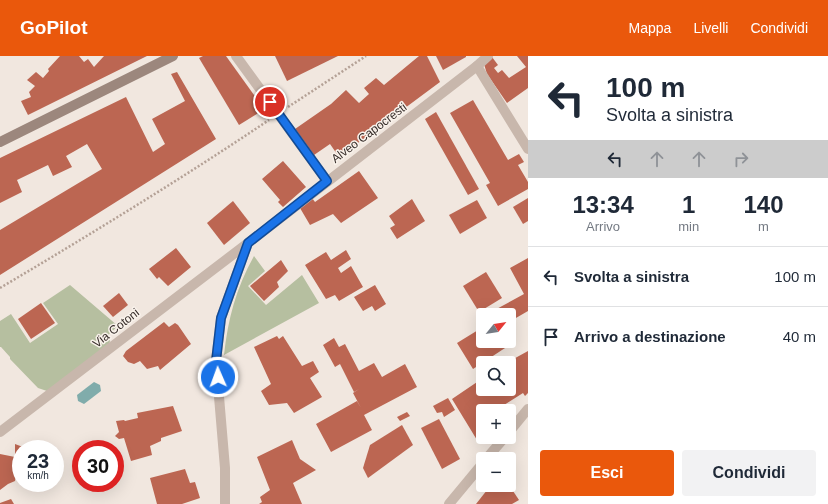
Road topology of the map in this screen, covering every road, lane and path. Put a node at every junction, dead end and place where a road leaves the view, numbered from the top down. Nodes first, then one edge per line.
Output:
1 (173, 56) edge
2 (236, 56) edge
3 (366, 56) edge
4 (488, 56) edge
5 (477, 66) junction
6 (278, 114) junction
7 (0, 142) edge
8 (528, 149) edge
9 (327, 181) junction
10 (248, 243) junction
11 (0, 288) edge
12 (528, 409) edge
13 (516, 424) edge
14 (0, 432) edge
15 (499, 444) edge
16 (492, 452) edge
17 (476, 471) edge
18 (225, 504) edge
19 (449, 504) edge

1 - 7 main road
2 - 6 street
3 - 6 path
4 - 5 street, Alveo Capocresti
5 - 8 street
5 - 9 street, Alveo Capocresti
6 - 9 street
6 - 11 path
9 - 10 street, Alveo Capocresti
10 - 14 street, Via Cotoni
10 - 18 street
12 - 13 street
15 - 16 street
17 - 19 street

